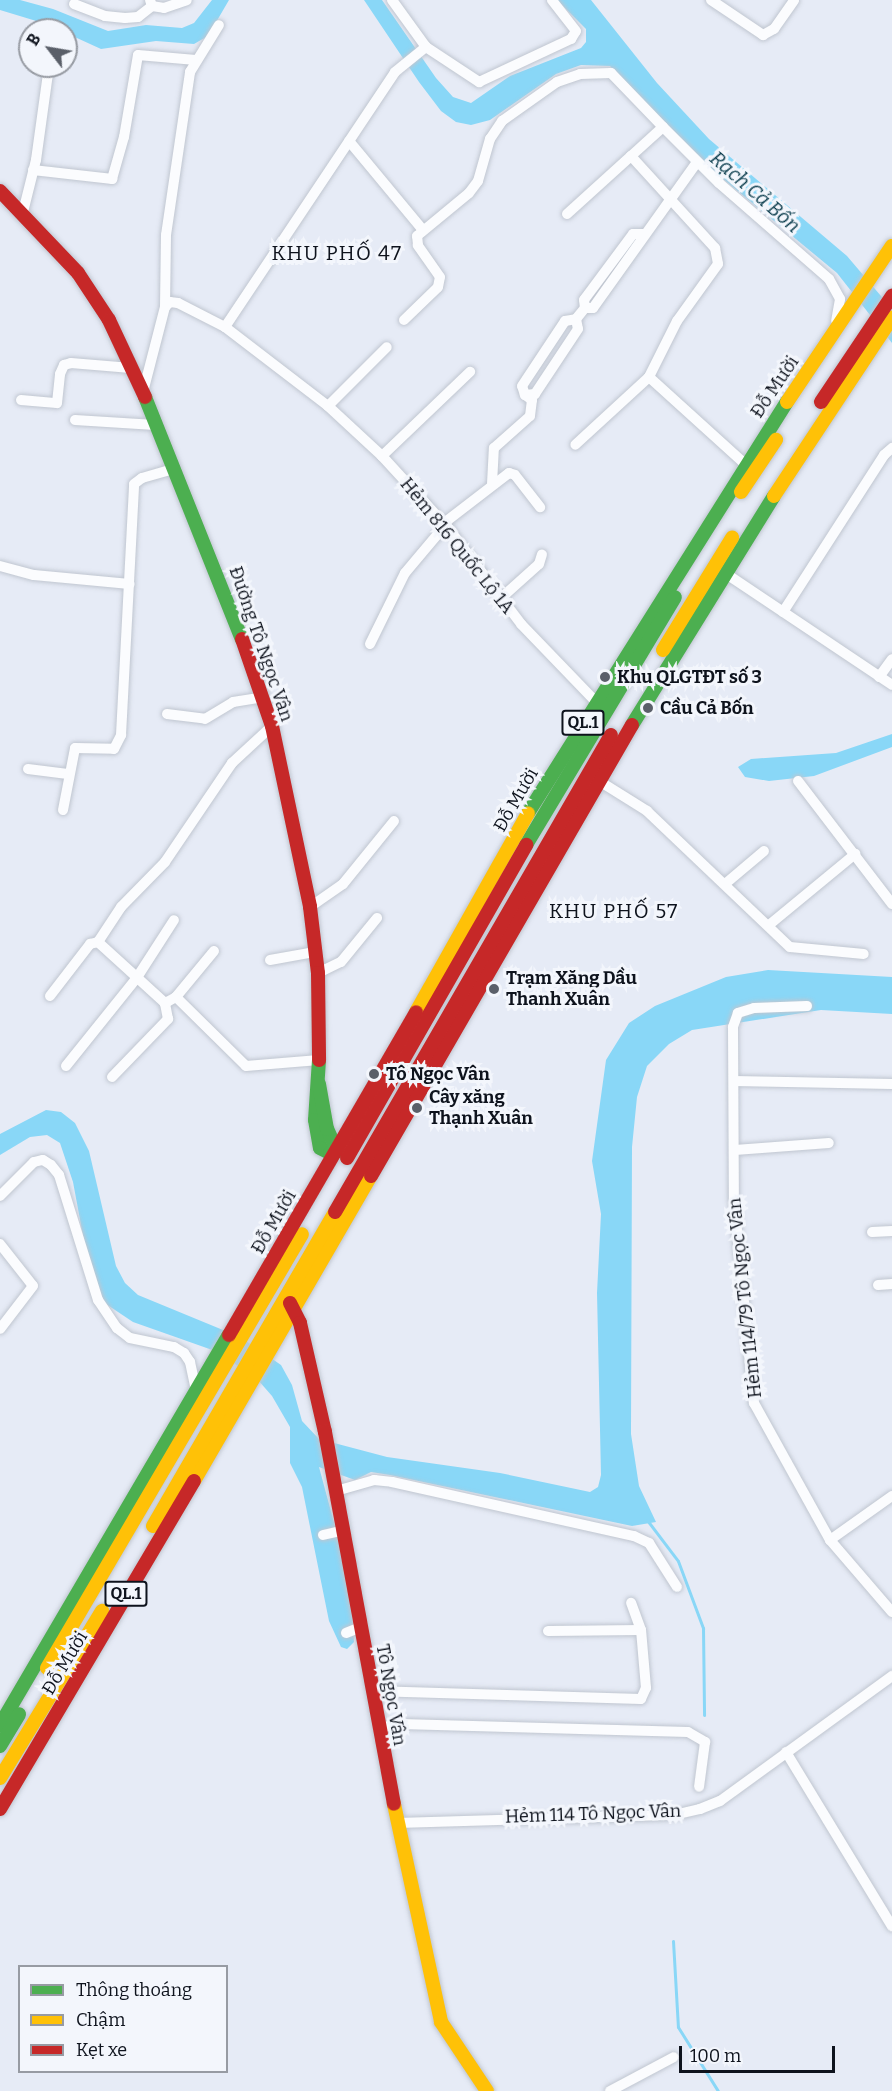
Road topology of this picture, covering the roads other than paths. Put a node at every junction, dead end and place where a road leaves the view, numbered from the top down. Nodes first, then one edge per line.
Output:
1 (392, 0) edge
2 (552, 0) edge
3 (711, 0) edge
4 (794, 0) edge
5 (72, 1) edge
6 (185, 1) edge
7 (151, 3) edge
8 (219, 25) dead end
9 (425, 48) junction
10 (196, 60) junction
11 (47, 78) edge
12 (663, 127) junction
13 (349, 141) junction
14 (631, 156) junction
15 (697, 162) junction
16 (33, 170) junction
17 (0, 191) edge
18 (670, 197) junction
19 (22, 212) junction
20 (567, 214) dead end
21 (423, 230) junction
22 (892, 246) edge
23 (887, 268) edge
24 (892, 296) edge
25 (165, 307) junction
26 (855, 311) junction
27 (892, 318) edge
28 (404, 320) dead end
29 (225, 327) junction
30 (836, 330) junction
31 (876, 330) junction
32 (387, 347) dead end
33 (131, 368) junction
34 (470, 372) dead end
35 (649, 377) junction
36 (143, 392) junction
37 (21, 400) dead end
38 (328, 406) junction
39 (75, 420) dead end
40 (155, 425) junction
41 (575, 445) dead end
42 (891, 446) edge
43 (382, 456) junction
44 (745, 465) junction
45 (174, 470) junction
46 (492, 484) junction
47 (540, 507) dead end
48 (446, 526) junction
49 (542, 554) dead end
50 (0, 566) edge
51 (720, 570) junction
52 (130, 584) junction
53 (500, 599) junction
54 (783, 612) junction
55 (370, 644) dead end
56 (892, 659) edge
57 (879, 677) junction
58 (892, 685) edge
59 (264, 697) junction
60 (596, 702) junction
61 (167, 714) dead end
62 (272, 726) junction
63 (28, 770) dead end
64 (68, 774) junction
65 (599, 781) junction
66 (798, 781) dead end
67 (63, 810) dead end
68 (394, 821) dead end
69 (764, 851) dead end
70 (855, 854) junction
71 (725, 884) junction
72 (892, 904) edge
73 (310, 906) junction
74 (377, 918) dead end
75 (174, 920) dead end
76 (769, 925) junction
77 (99, 942) junction
78 (214, 951) dead end
79 (315, 952) junction
80 (864, 954) dead end
81 (270, 960) dead end
82 (318, 973) junction
83 (136, 980) junction
84 (50, 996) dead end
85 (176, 997) junction
86 (165, 1002) junction
87 (807, 1006) dead end
88 (319, 1060) junction
89 (66, 1066) dead end
90 (112, 1077) dead end
91 (734, 1082) junction
92 (319, 1084) junction
93 (892, 1084) edge
94 (829, 1143) dead end
95 (320, 1148) junction
96 (735, 1150) junction
97 (342, 1154) junction
98 (367, 1168) junction
99 (322, 1174) junction
100 (326, 1194) junction
101 (0, 1196) edge
102 (892, 1231) edge
103 (872, 1232) dead end
104 (0, 1244) edge
105 (892, 1284) edge
106 (878, 1285) dead end
107 (285, 1296) junction
108 (295, 1307) junction
109 (240, 1327) junction
110 (0, 1329) edge
111 (221, 1361) junction
112 (196, 1391) junction
113 (335, 1484) junction
114 (892, 1496) edge
115 (341, 1531) junction
116 (323, 1535) dead end
117 (830, 1540) junction
118 (676, 1587) dead end
119 (632, 1604) dead end
120 (892, 1612) edge
121 (103, 1621) junction
122 (641, 1630) junction
123 (548, 1631) dead end
124 (892, 1676) edge
125 (372, 1691) junction
126 (60, 1693) junction
127 (0, 1725) edge
128 (378, 1728) junction
129 (0, 1746) edge
130 (786, 1752) junction
131 (0, 1778) edge
132 (699, 1787) dead end
133 (0, 1809) edge
134 (397, 1823) junction
135 (892, 1926) edge
136 (674, 2057) dead end
137 (487, 2091) edge
138 (610, 2091) edge

1 - 9 street
2 - 9 street
3 - 4 street
5 - 7 street
6 - 7 street
8 - 10 street
9 - 13 street
10 - 16 street
10 - 25 street
11 - 16 street
12 - 14 street
12 - 15 street
12 - 21 street
13 - 21 street
13 - 29 street
14 - 18 street
14 - 20 street
15 - 18 street
15 - 30 street
16 - 19 street
17 - 19 main road, Đường Tô Ngọc Vân
18 - 35 street
18 - 46 street
19 - 33 main road, Đường Tô Ngọc Vân
21 - 28 street
22 - 23 main road, QL.1
23 - 26 main road, QL.1
24 - 31 main road, QL.1
25 - 29 street, Hẻm 816 Quốc Lộ 1A
25 - 36 street
26 - 30 main road, Đỗ Mười / QL.1
26 - 97 main road, Đỗ Mười / QL.1
27 - 31 main road, QL.1
29 - 38 street, Hẻm 816 Quốc Lộ 1A
30 - 44 main road, Đỗ Mười / QL.1
31 - 51 main road, QL.1
32 - 38 street
33 - 36 main road, Đường Tô Ngọc Vân
33 - 37 street
34 - 43 street
35 - 41 street
35 - 44 street
36 - 40 main road, Đường Tô Ngọc Vân
38 - 43 street, Hẻm 816 Quốc Lộ 1A
39 - 40 street
40 - 45 main road, Đường Tô Ngọc Vân
42 - 54 street
43 - 48 street, Hẻm 816 Quốc Lộ 1A
44 - 60 main road, Đỗ Mười / QL.1
45 - 52 street
45 - 59 main road, Đường Tô Ngọc Vân
46 - 47 street
46 - 48 street
48 - 53 street, Hẻm 816 Quốc Lộ 1A
48 - 55 street
49 - 53 street
50 - 52 street
51 - 54 street
51 - 65 main road, QL.1
51 - 98 main road, QL.1
52 - 64 street
53 - 60 street, Hẻm 816 Quốc Lộ 1A
54 - 57 street
56 - 57 street
57 - 58 street
59 - 61 street
59 - 62 main road, Đường Tô Ngọc Vân
60 - 97 main road, Đỗ Mười / QL.1
62 - 73 main road, Đường Tô Ngọc Vân
62 - 77 street
63 - 64 street
64 - 67 street
65 - 71 street
65 - 98 main road, QL.1
66 - 70 street
68 - 73 street
69 - 71 street
70 - 72 street
70 - 76 street
71 - 76 street
73 - 79 main road, Đường Tô Ngọc Vân
74 - 82 street
75 - 83 street
76 - 80 street
77 - 83 street
77 - 84 street
78 - 85 street
79 - 81 street
79 - 82 main road, Đường Tô Ngọc Vân
82 - 88 main road, Đường Tô Ngọc Vân
83 - 86 street
83 - 89 street
85 - 86 street
85 - 88 street
86 - 90 street
87 - 91 street, Hẻm 114/79 Tô Ngọc Vân
88 - 92 main road, Đường Tô Ngọc Vân
91 - 93 street
91 - 96 street, Hẻm 114/79 Tô Ngọc Vân
92 - 95 main road, Đường Tô Ngọc Vân
92 - 97 main road
94 - 96 street
95 - 97 main road
95 - 99 main road, Đường Tô Ngọc Vân
96 - 117 street, Hẻm 114/79 Tô Ngọc Vân
97 - 98 main road
97 - 99 main road, Đỗ Mười / QL.1
97 - 100 main road, Đỗ Mười / QL.1
98 - 107 main road, QL.1
98 - 108 main road, QL.1
99 - 100 main road, Đường Tô Ngọc Vân
99 - 109 main road, Đỗ Mười / QL.1
100 - 109 main road, Đỗ Mười / QL.1
101 - 112 street
102 - 103 street
104 - 110 street
105 - 106 street
107 - 108 main road, Tô Ngọc Vân
107 - 121 main road, Đỗ Mười / QL.1
108 - 113 main road, Tô Ngọc Vân
108 - 121 main road, Đỗ Mười / QL.1
109 - 111 main road, QL.1
111 - 112 main road, Đỗ Mười / QL.1
111 - 129 main road, Đỗ Mười / QL.1
112 - 127 main road, Đỗ Mười / QL.1
113 - 115 main road, Tô Ngọc Vân
113 - 118 street
114 - 117 street
115 - 116 street
115 - 125 main road, Tô Ngọc Vân
117 - 120 street, Hẻm 114/79 Tô Ngọc Vân
119 - 122 street
121 - 126 main road, Đỗ Mười / QL.1
122 - 123 street
122 - 125 street
124 - 130 street, Hẻm 114 Tô Ngọc Vân
125 - 128 main road, Tô Ngọc Vân
126 - 131 main road, Đỗ Mười / QL.1
126 - 133 main road, Đỗ Mười / QL.1
128 - 132 street
128 - 134 main road, Tô Ngọc Vân
130 - 134 street, Hẻm 114 Tô Ngọc Vân
130 - 135 street
134 - 137 main road, Tô Ngọc Vân
136 - 138 street

